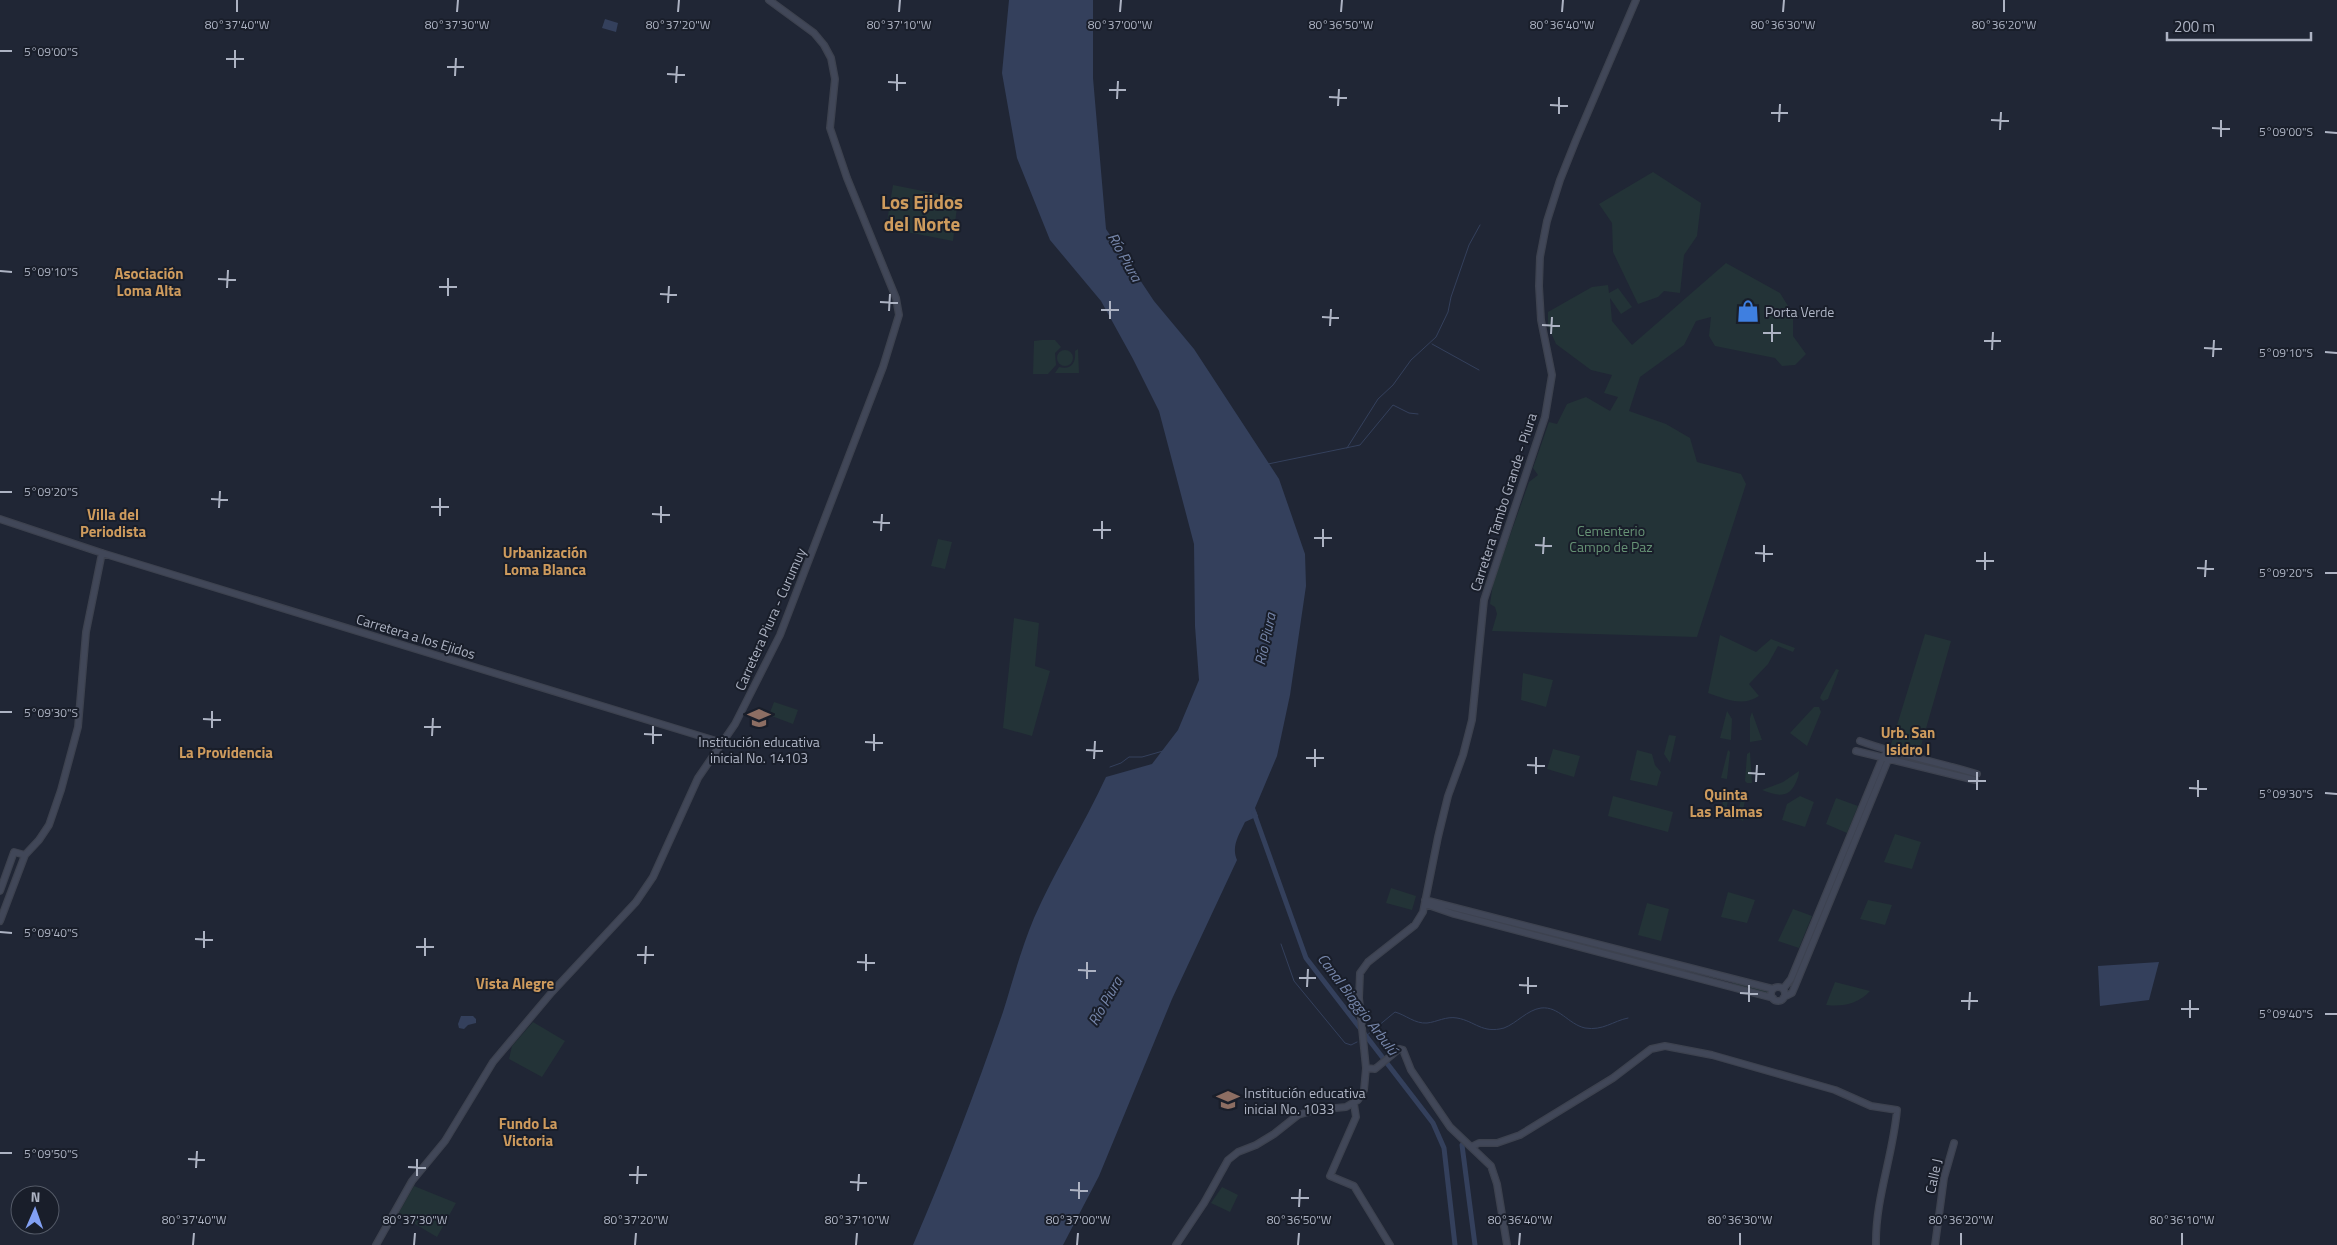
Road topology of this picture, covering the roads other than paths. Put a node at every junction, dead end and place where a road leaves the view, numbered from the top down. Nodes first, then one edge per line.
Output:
1 (769, 0) edge
2 (1636, 0) edge
3 (0, 519) edge
4 (102, 553) junction
5 (1860, 742) dead end
6 (723, 743) junction
7 (1856, 751) dead end
8 (1887, 751) junction
9 (1885, 759) junction
10 (24, 855) junction
11 (0, 891) edge
12 (1425, 902) junction
13 (0, 921) edge
14 (1773, 989) junction
15 (1783, 989) junction
16 (1784, 997) junction
17 (1772, 998) junction
18 (1366, 1068) junction
19 (1354, 1104) junction
20 (1954, 1143) dead end
21 (1473, 1148) junction
22 (376, 1245) edge
23 (1176, 1245) edge
24 (1390, 1245) edge
25 (1507, 1245) edge
26 (1876, 1245) edge
27 (1935, 1245) edge

1 - 6 street, Carretera Piura - Curumuy
2 - 12 street, Carretera Tambo Grande - Piura
3 - 4 street, Carretera a los Ejidos
4 - 6 street, Carretera a los Ejidos
4 - 10 street
5 - 8 street
6 - 22 street, Carretera Piura - Curumuy
7 - 9 street
8 - 9 street
8 - 9 street
9 - 15 street
9 - 16 street
10 - 11 street
10 - 13 street
12 - 14 street
12 - 17 street
12 - 18 street, Carretera Tambo Grande - Piura
14 - 15 street
14 - 17 street
15 - 16 street
16 - 17 street
18 - 19 street, Carretera Tambo Grande - Piura
18 - 21 street
19 - 23 street
19 - 24 street, Carretera Tambo Grande - Piura
20 - 27 street, Calle J
21 - 25 street
21 - 26 street

